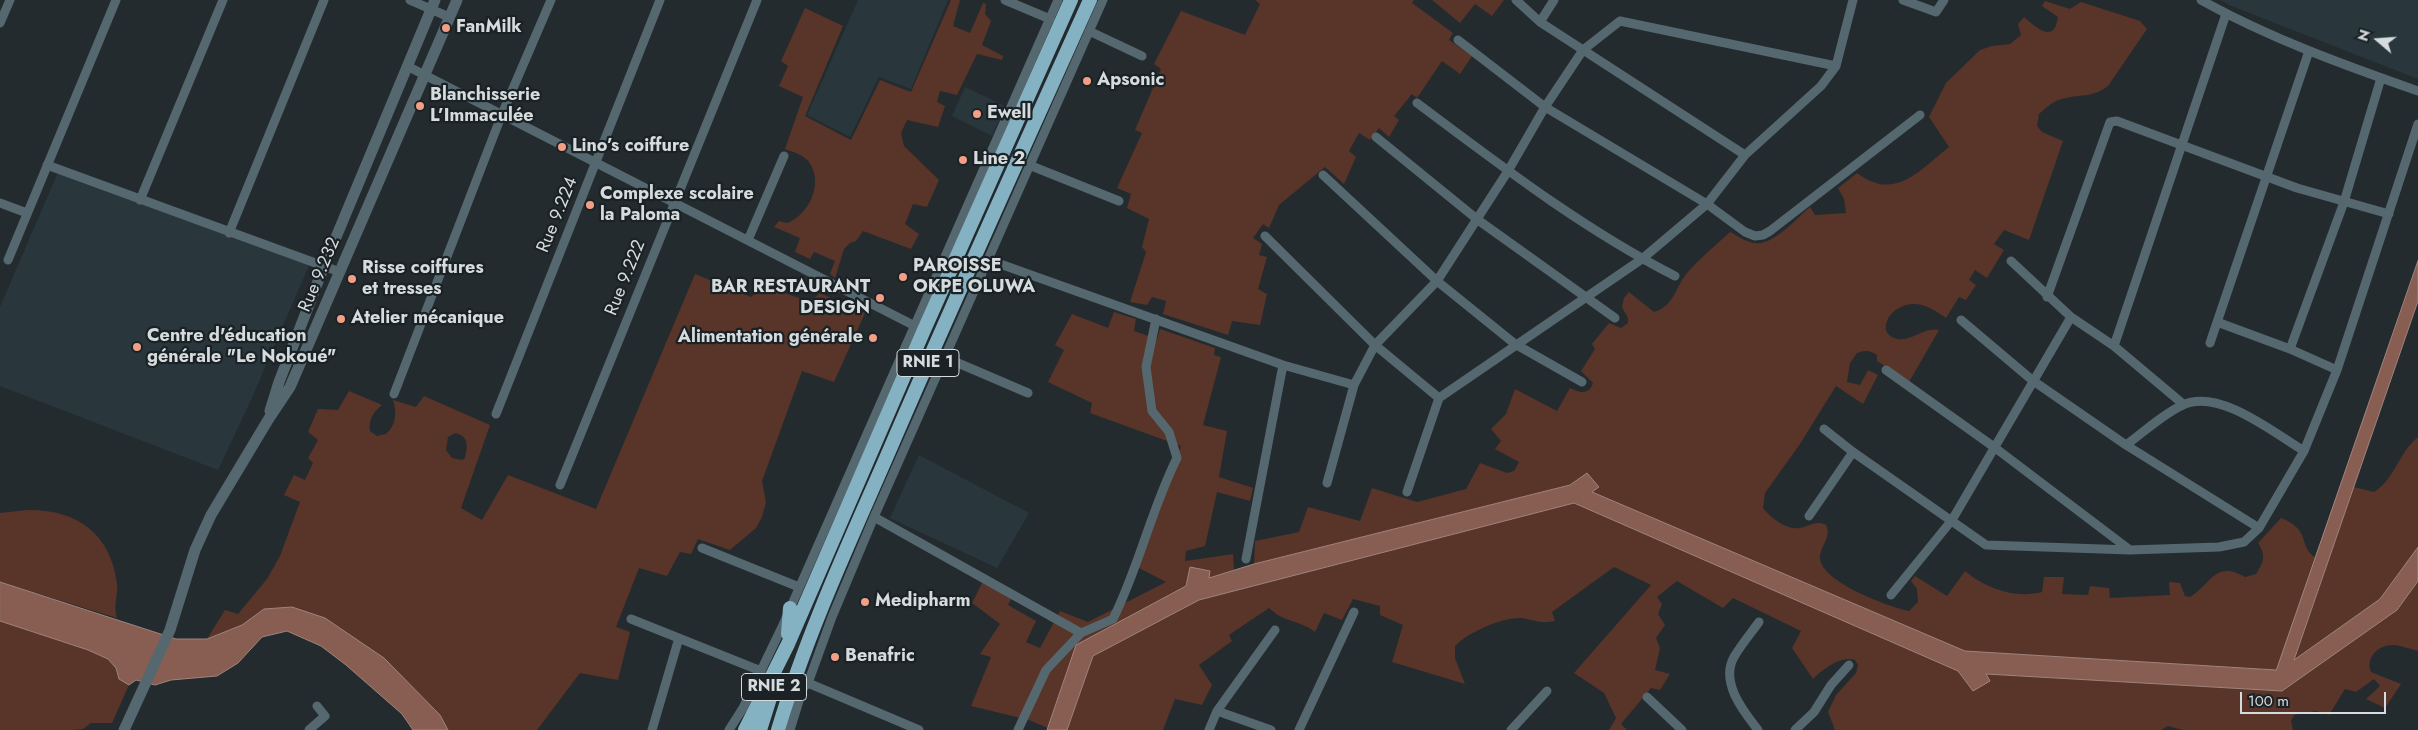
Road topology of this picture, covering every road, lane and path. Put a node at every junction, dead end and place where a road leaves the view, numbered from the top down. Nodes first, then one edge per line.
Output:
1 (10, 0) edge
2 (116, 0) edge
3 (223, 0) edge
4 (324, 0) edge
5 (410, 0) edge
6 (456, 0) edge
7 (551, 0) edge
8 (660, 0) edge
9 (757, 0) edge
10 (1005, 0) edge
11 (1058, 0) edge
12 (1072, 0) edge
13 (1090, 0) edge
14 (1103, 0) edge
15 (1516, 0) edge
16 (1554, 0) edge
17 (1853, 0) edge
18 (1904, 0) edge
19 (1944, 0) edge
20 (2201, 0) edge
21 (433, 4) edge
22 (2226, 14) junction
23 (449, 17) junction
24 (1050, 20) junction
25 (1540, 22) junction
26 (0, 24) edge
27 (1089, 31) junction
28 (1458, 40) dead end
29 (1584, 50) junction
30 (2309, 50) junction
31 (1142, 56) dead end
32 (407, 66) junction
33 (1836, 66) junction
34 (423, 74) junction
35 (2381, 78) junction
36 (2418, 91) edge
37 (1417, 103) dead end
38 (1545, 107) junction
39 (502, 114) junction
40 (1920, 115) dead end
41 (2418, 124) edge
42 (1376, 137) dead end
43 (2182, 147) junction
44 (1746, 155) junction
45 (784, 156) dead end
46 (597, 162) junction
47 (47, 165) junction
48 (1029, 166) junction
49 (1508, 171) junction
50 (1323, 175) dead end
51 (2266, 176) junction
52 (140, 200) junction
53 (1119, 201) dead end
54 (674, 202) junction
55 (2344, 202) junction
56 (0, 203) edge
57 (1707, 204) junction
58 (27, 213) junction
59 (2389, 214) junction
60 (1478, 220) junction
61 (229, 233) junction
62 (1265, 236) dead end
63 (748, 240) junction
64 (1642, 259) junction
65 (8, 260) dead end
66 (989, 260) junction
67 (2011, 262) dead end
68 (324, 266) junction
69 (340, 272) junction
70 (1675, 276) dead end
71 (1437, 281) junction
72 (1588, 297) junction
73 (2048, 297) junction
74 (2071, 317) junction
75 (1615, 318) dead end
76 (1156, 319) junction
77 (1961, 320) dead end
78 (2217, 322) junction
79 (914, 324) junction
80 (2210, 343) dead end
81 (1515, 344) junction
82 (1375, 345) junction
83 (2114, 346) junction
84 (2290, 349) junction
85 (944, 357) junction
86 (1283, 365) junction
87 (1886, 370) dead end
88 (2337, 370) junction
89 (2032, 380) junction
90 (1582, 382) dead end
91 (1354, 385) junction
92 (1028, 393) dead end
93 (394, 394) dead end
94 (1439, 398) junction
95 (2183, 404) junction
96 (496, 414) dead end
97 (268, 420) junction
98 (1824, 429) dead end
99 (2126, 445) junction
100 (1994, 446) junction
101 (2304, 451) junction
102 (1853, 452) junction
103 (1327, 483) dead end
104 (560, 485) dead end
105 (1407, 492) dead end
106 (1809, 516) dead end
107 (874, 517) junction
108 (1952, 520) junction
109 (2259, 528) junction
110 (702, 548) dead end
111 (2130, 550) junction
112 (1246, 559) dead end
113 (799, 586) junction
114 (1891, 595) dead end
115 (790, 608) junction
116 (1354, 612) dead end
117 (631, 619) dead end
118 (1759, 622) dead end
119 (1275, 630) dead end
120 (1081, 633) junction
121 (679, 638) junction
122 (788, 644) junction
123 (1849, 665) dead end
124 (761, 671) junction
125 (808, 683) junction
126 (1547, 691) dead end
127 (1648, 697) dead end
128 (316, 706) dead end
129 (1217, 711) junction
130 (124, 730) edge
131 (309, 730) edge
132 (652, 730) edge
133 (729, 730) edge
134 (745, 730) edge
135 (760, 730) edge
136 (778, 730) edge
137 (790, 730) edge
138 (919, 730) edge
139 (1018, 730) edge
140 (1209, 730) edge
141 (1271, 730) edge
142 (1299, 730) edge
143 (1511, 730) edge
144 (1682, 730) edge
145 (1758, 730) edge
146 (1795, 730) edge

1 - 26 street
2 - 47 street
3 - 52 street
4 - 61 street
5 - 21 street
6 - 23 street, Rue 9.232
7 - 39 street
8 - 46 street, Rue 9.224
9 - 54 street, Rue 9.222
10 - 24 street
11 - 24 street
12 - 122 highway, RNIE 1
13 - 136 highway, RNIE 1
14 - 27 street
15 - 25 street
16 - 25 street
17 - 33 street
18 - 19 street
20 - 22 street
21 - 23 street
21 - 32 street, Rue 9.232
22 - 30 street
22 - 43 street
23 - 34 street, Rue 9.232
24 - 79 street
25 - 29 street
27 - 31 street
27 - 48 street
28 - 38 street
29 - 33 street
29 - 38 street
29 - 44 street
30 - 35 street
30 - 51 street
32 - 34 street
32 - 68 street, Rue 9.232
33 - 44 street
34 - 39 street
34 - 69 street, Rue 9.232
35 - 36 street
35 - 55 street
37 - 49 street
38 - 49 street
38 - 57 street
39 - 46 street
39 - 93 street
40 - 57 street
41 - 59 street
42 - 60 street
43 - 51 street
43 - 73 street
43 - 83 street
44 - 57 street
45 - 63 street
46 - 54 street
46 - 96 street, Rue 9.224
47 - 52 street
47 - 58 street
48 - 53 street
48 - 66 street
49 - 60 street
49 - 64 street
50 - 71 street
51 - 55 street
51 - 78 street
52 - 61 street
54 - 63 street
54 - 104 street, Rue 9.222
55 - 59 street
55 - 84 street
56 - 58 street
57 - 64 street
58 - 65 street
59 - 88 street
60 - 71 street
60 - 72 street
61 - 68 street
62 - 82 street
63 - 79 street
64 - 70 street
64 - 72 street
66 - 76 street
66 - 85 street
67 - 73 street
68 - 69 street
68 - 97 street, Rue 9.232
69 - 97 street, Rue 9.232
71 - 81 street
71 - 82 street
72 - 75 street
72 - 81 street
73 - 74 street
74 - 83 street
74 - 89 street
76 - 86 street
76 - 120 street
77 - 89 street
78 - 80 street
78 - 84 street
79 - 113 street
81 - 90 street
81 - 94 street
82 - 91 street
82 - 94 street
83 - 95 street
84 - 88 street
85 - 92 street
85 - 107 street
86 - 91 street
86 - 112 street
87 - 100 street
88 - 101 street
89 - 99 street
89 - 100 street
91 - 103 street
94 - 105 street
95 - 99 street
95 - 101 street
97 - 130 street
98 - 102 street
99 - 109 street
100 - 108 street
100 - 111 street
101 - 109 street
102 - 106 street
102 - 108 street
107 - 120 street
107 - 125 street
108 - 111 street
108 - 114 street
109 - 111 street
110 - 113 street
113 - 115 street
115 - 122 highway
115 - 124 street
116 - 142 street
117 - 121 street
118 - 145 street
119 - 129 street
120 - 139 street
121 - 124 street
121 - 132 street
122 - 134 highway, RNIE 1
122 - 135 highway, RNIE 2 / RNIE 2
123 - 146 street
124 - 133 street
125 - 137 street
125 - 138 street
126 - 143 street
127 - 144 street
128 - 131 street
129 - 140 street
129 - 141 street

